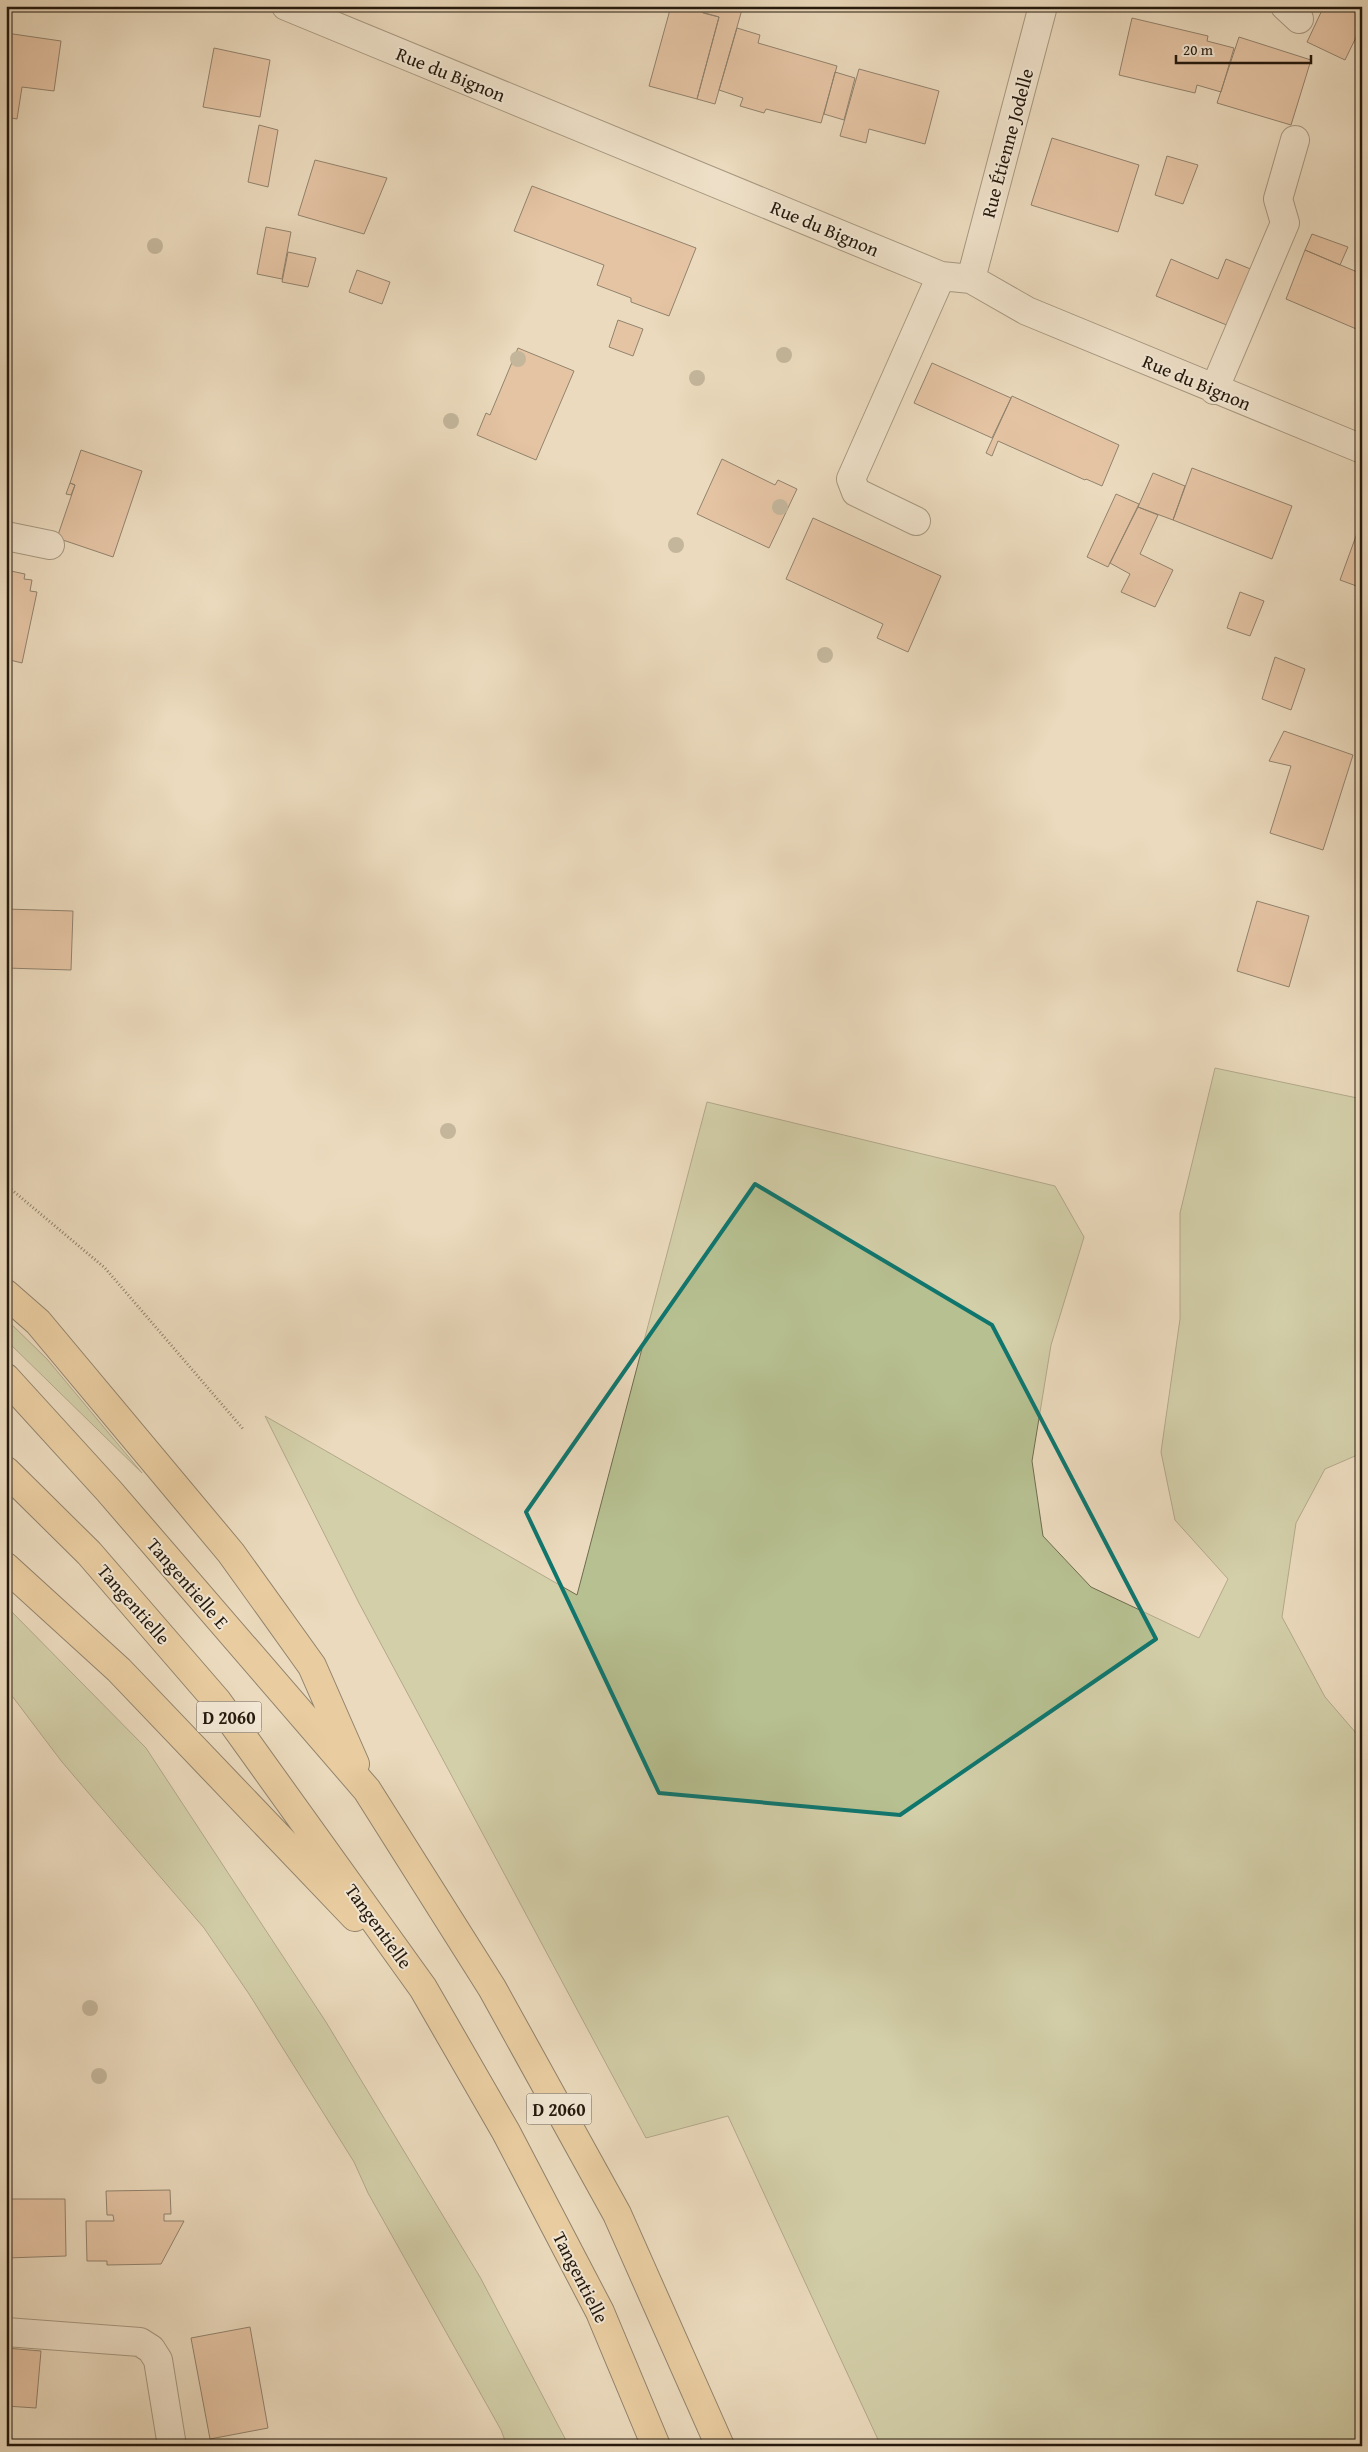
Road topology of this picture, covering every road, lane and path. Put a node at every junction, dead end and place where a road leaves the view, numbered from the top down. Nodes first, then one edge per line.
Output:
1 (286, 6) edge
2 (1043, 6) edge
3 (1295, 140) dead end
4 (941, 276) junction
5 (971, 279) junction
6 (1214, 390) junction
7 (1362, 450) edge
8 (916, 521) dead end
9 (6, 536) edge
10 (50, 545) dead end
11 (6, 1185) edge
12 (6, 1294) edge
13 (6, 1378) edge
14 (244, 1430) dead end
15 (6, 1470) edge
16 (6, 1567) edge
17 (367, 1790) junction
18 (423, 1988) junction
19 (6, 2332) edge
20 (172, 2446) edge
21 (656, 2446) edge
22 (720, 2446) edge

1 - 4 street, Rue du Bignon
2 - 5 street, Rue Étienne Jodelle
3 - 6 street
4 - 5 street, Rue du Bignon
4 - 8 street
5 - 6 street, Rue du Bignon
6 - 7 street, Rue du Bignon
9 - 10 street
11 - 14 path
12 - 17 main road
13 - 17 main road, Tangentielle E / D 2060
15 - 18 main road, Tangentielle / D 2060
16 - 18 main road
17 - 22 main road, D 2060
18 - 21 main road, Tangentielle / D 2060
19 - 20 street

